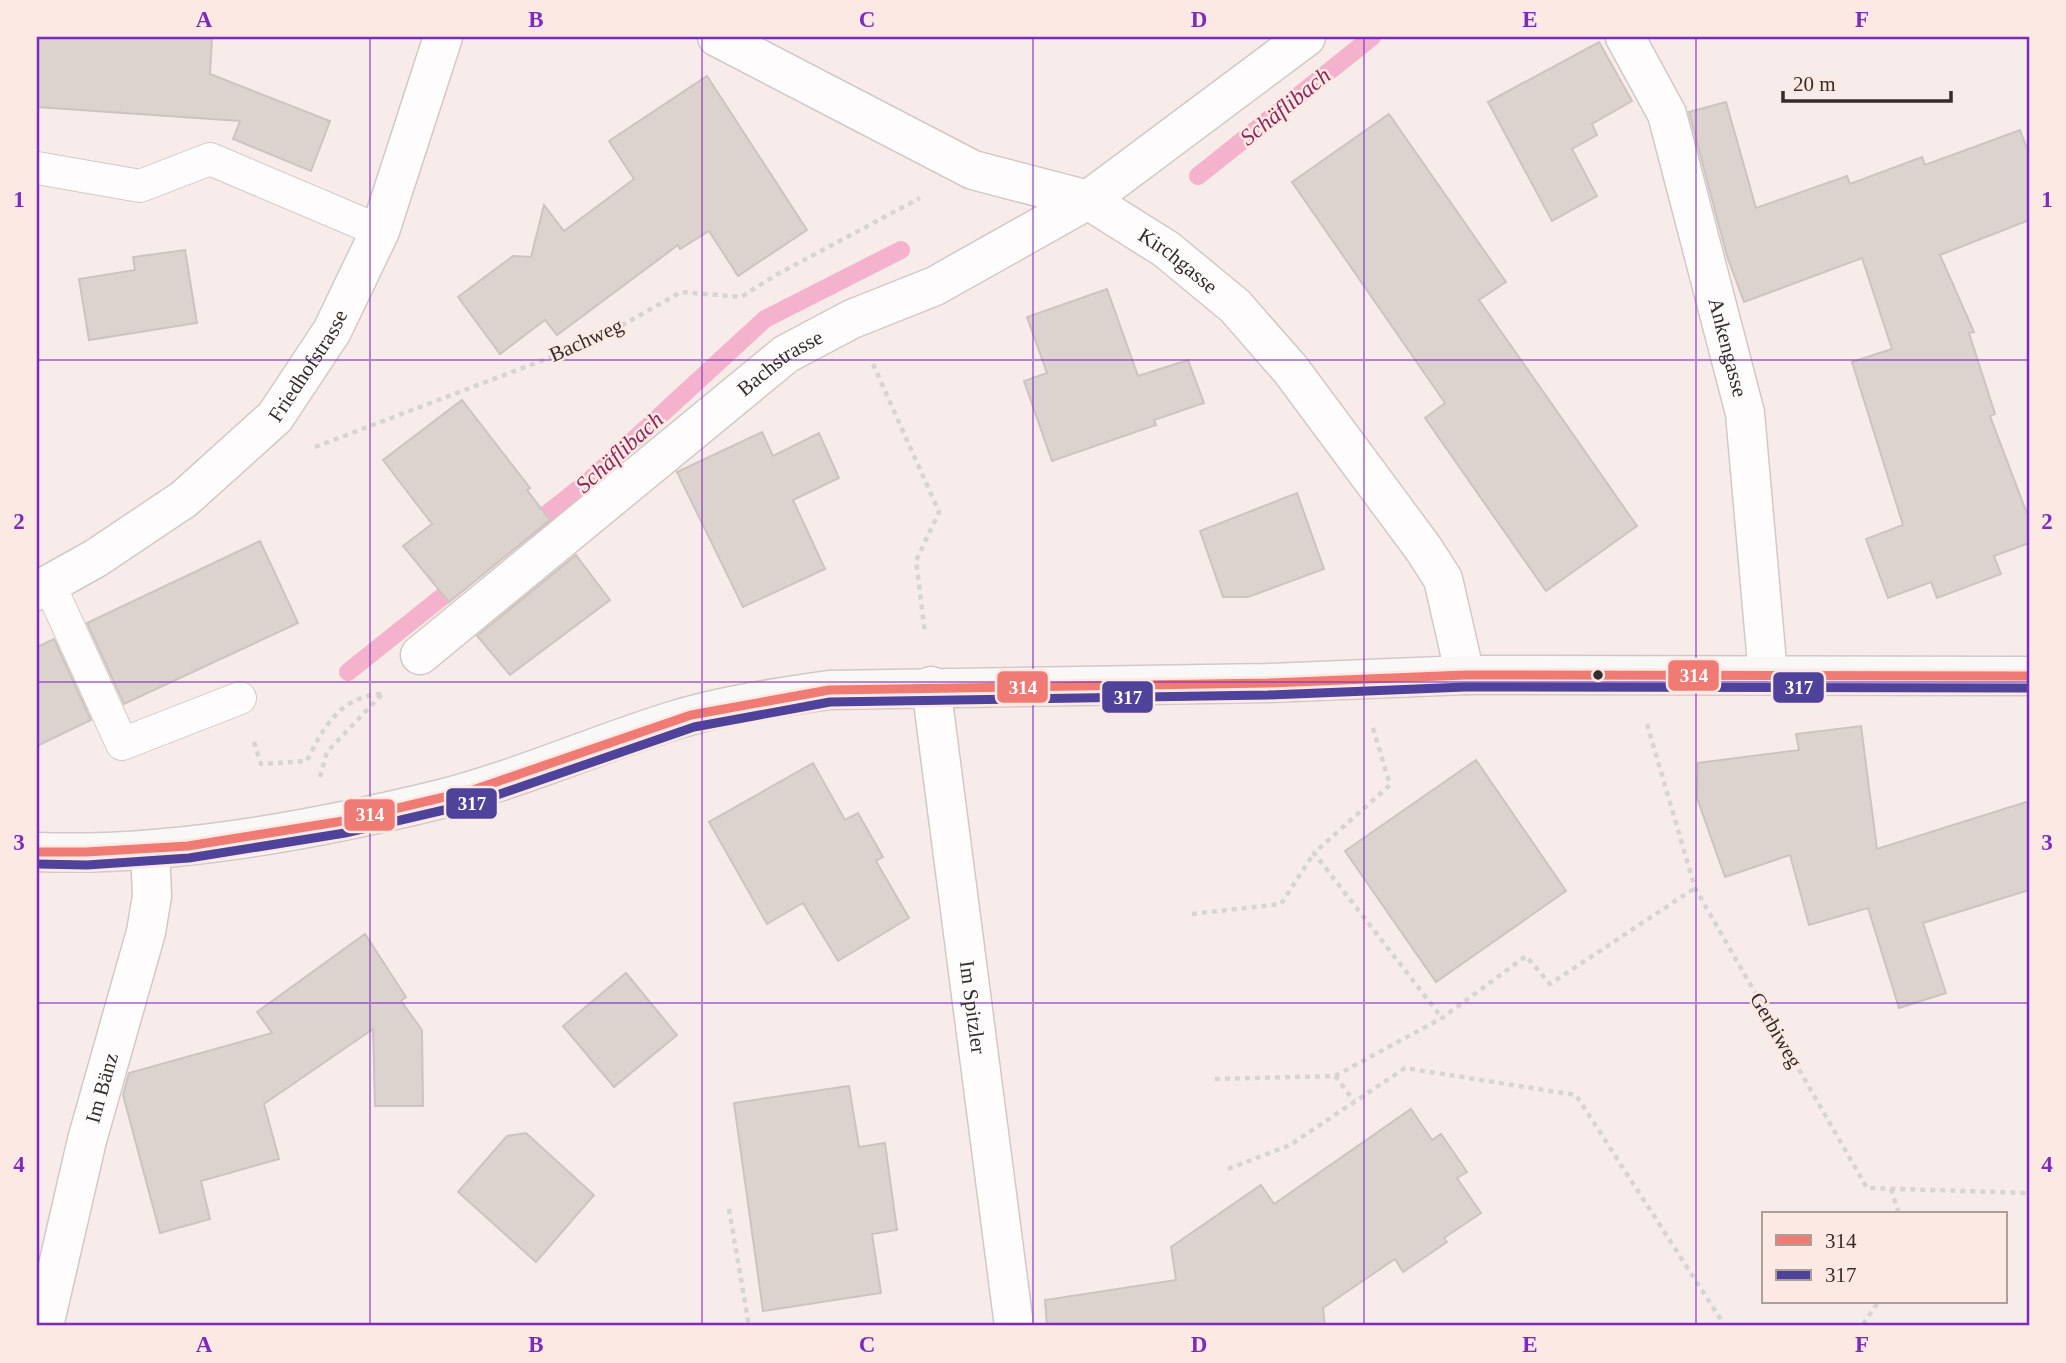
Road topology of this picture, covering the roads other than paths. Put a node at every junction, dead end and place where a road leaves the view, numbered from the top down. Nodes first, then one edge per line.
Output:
1 (443, 37) edge
2 (717, 37) edge
3 (1306, 37) edge
4 (1625, 37) edge
5 (37, 168) edge
6 (1088, 201) junction
7 (380, 231) junction
8 (43, 587) edge
9 (420, 655) road end
10 (1465, 675) junction
11 (1768, 675) junction
12 (2029, 676) edge
13 (931, 686) junction
14 (240, 698) road end
15 (150, 850) junction
16 (37, 852) edge
17 (44, 1326) edge
18 (1014, 1326) edge

1 - 7 street, Friedhofstrasse
2 - 6 street, Kirchgasse
3 - 6 street, Bachstrasse
4 - 11 street, Ankengasse
5 - 7 lane
6 - 9 street, Bachstrasse
6 - 10 street, Kirchgasse
7 - 8 street, Friedhofstrasse
8 - 14 lane
10 - 11 main road
10 - 13 main road
11 - 12 main road
13 - 15 main road
13 - 18 street, Im Spitzler
15 - 16 main road
15 - 17 street, Im Bänz

